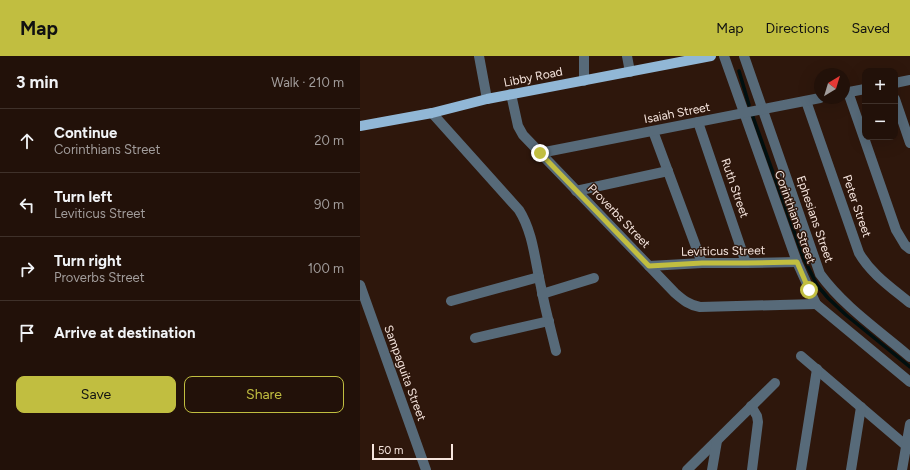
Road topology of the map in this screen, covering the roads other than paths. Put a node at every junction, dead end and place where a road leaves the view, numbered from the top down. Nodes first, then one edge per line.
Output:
1 (479, 56) edge
2 (584, 56) edge
3 (627, 56) edge
4 (710, 56) edge
5 (724, 56) edge
6 (744, 56) edge
7 (630, 72) junction
8 (584, 80) junction
9 (910, 80) edge
10 (898, 82) edge
11 (862, 90) edge
12 (850, 92) edge
13 (511, 94) junction
14 (487, 99) junction
15 (814, 99) edge
16 (806, 101) junction
17 (850, 104) edge
18 (897, 104) edge
19 (762, 109) junction
20 (432, 113) junction
21 (744, 113) junction
22 (698, 122) junction
23 (360, 126) edge
24 (654, 131) junction
25 (908, 132) edge
26 (910, 142) edge
27 (540, 153) junction
28 (668, 171) junction
29 (576, 191) junction
30 (910, 249) edge
31 (797, 262) junction
32 (702, 263) junction
33 (746, 263) junction
34 (649, 266) junction
35 (539, 278) junction
36 (594, 278) dead end
37 (360, 285) edge
38 (542, 294) junction
39 (450, 301) dead end
40 (910, 303) edge
41 (363, 304) edge
42 (816, 304) junction
43 (549, 321) junction
44 (476, 338) dead end
45 (556, 351) dead end
46 (908, 352) edge
47 (801, 356) dead end
48 (817, 369) junction
49 (910, 382) edge
50 (775, 383) dead end
51 (751, 406) junction
52 (861, 407) junction
53 (910, 424) edge
54 (717, 441) junction
55 (908, 447) edge
56 (426, 470) edge
57 (687, 470) edge
58 (712, 470) edge
59 (752, 470) edge
60 (801, 470) edge
61 (851, 470) edge
62 (902, 470) edge

1 - 14 street
2 - 8 street
3 - 7 street
4 - 7 main road, Libby Road
5 - 21 street, Corinthians Street
6 - 19 street, Ephesians Street
7 - 8 main road, Libby Road
8 - 13 main road, Libby Road
9 - 10 street
11 - 12 street
13 - 14 main road, Libby Road
13 - 27 street, Proverbs Street
14 - 20 main road, Libby Road
15 - 16 street, Isaiah Street
16 - 19 street, Isaiah Street
16 - 40 street, Peter Street
17 - 30 street
18 - 25 street
19 - 21 street, Isaiah Street
19 - 46 street, Ephesians Street
20 - 23 main road, Libby Road
20 - 35 street
21 - 22 street, Isaiah Street
21 - 31 street, Corinthians Street
22 - 24 street, Isaiah Street
22 - 33 street, Ruth Street
24 - 27 street, Isaiah Street
24 - 28 street
25 - 26 street
27 - 29 street, Proverbs Street
28 - 29 street
28 - 32 street
29 - 34 street, Proverbs Street
31 - 33 street, Leviticus Street
31 - 42 street, Corinthians Street
32 - 33 street, Leviticus Street
32 - 34 street, Leviticus Street
34 - 42 street, Proverbs Street
35 - 38 street
35 - 39 street
36 - 38 street
37 - 41 street, Sampaguita Street
38 - 43 street
41 - 56 street, Sampaguita Street
42 - 49 street, Corinthians Street
43 - 44 street
43 - 45 street
47 - 48 street
48 - 52 street
48 - 60 street
50 - 51 street
51 - 54 street
51 - 59 street
52 - 55 street
52 - 61 street
53 - 55 street
54 - 57 street
54 - 58 street
55 - 62 street

